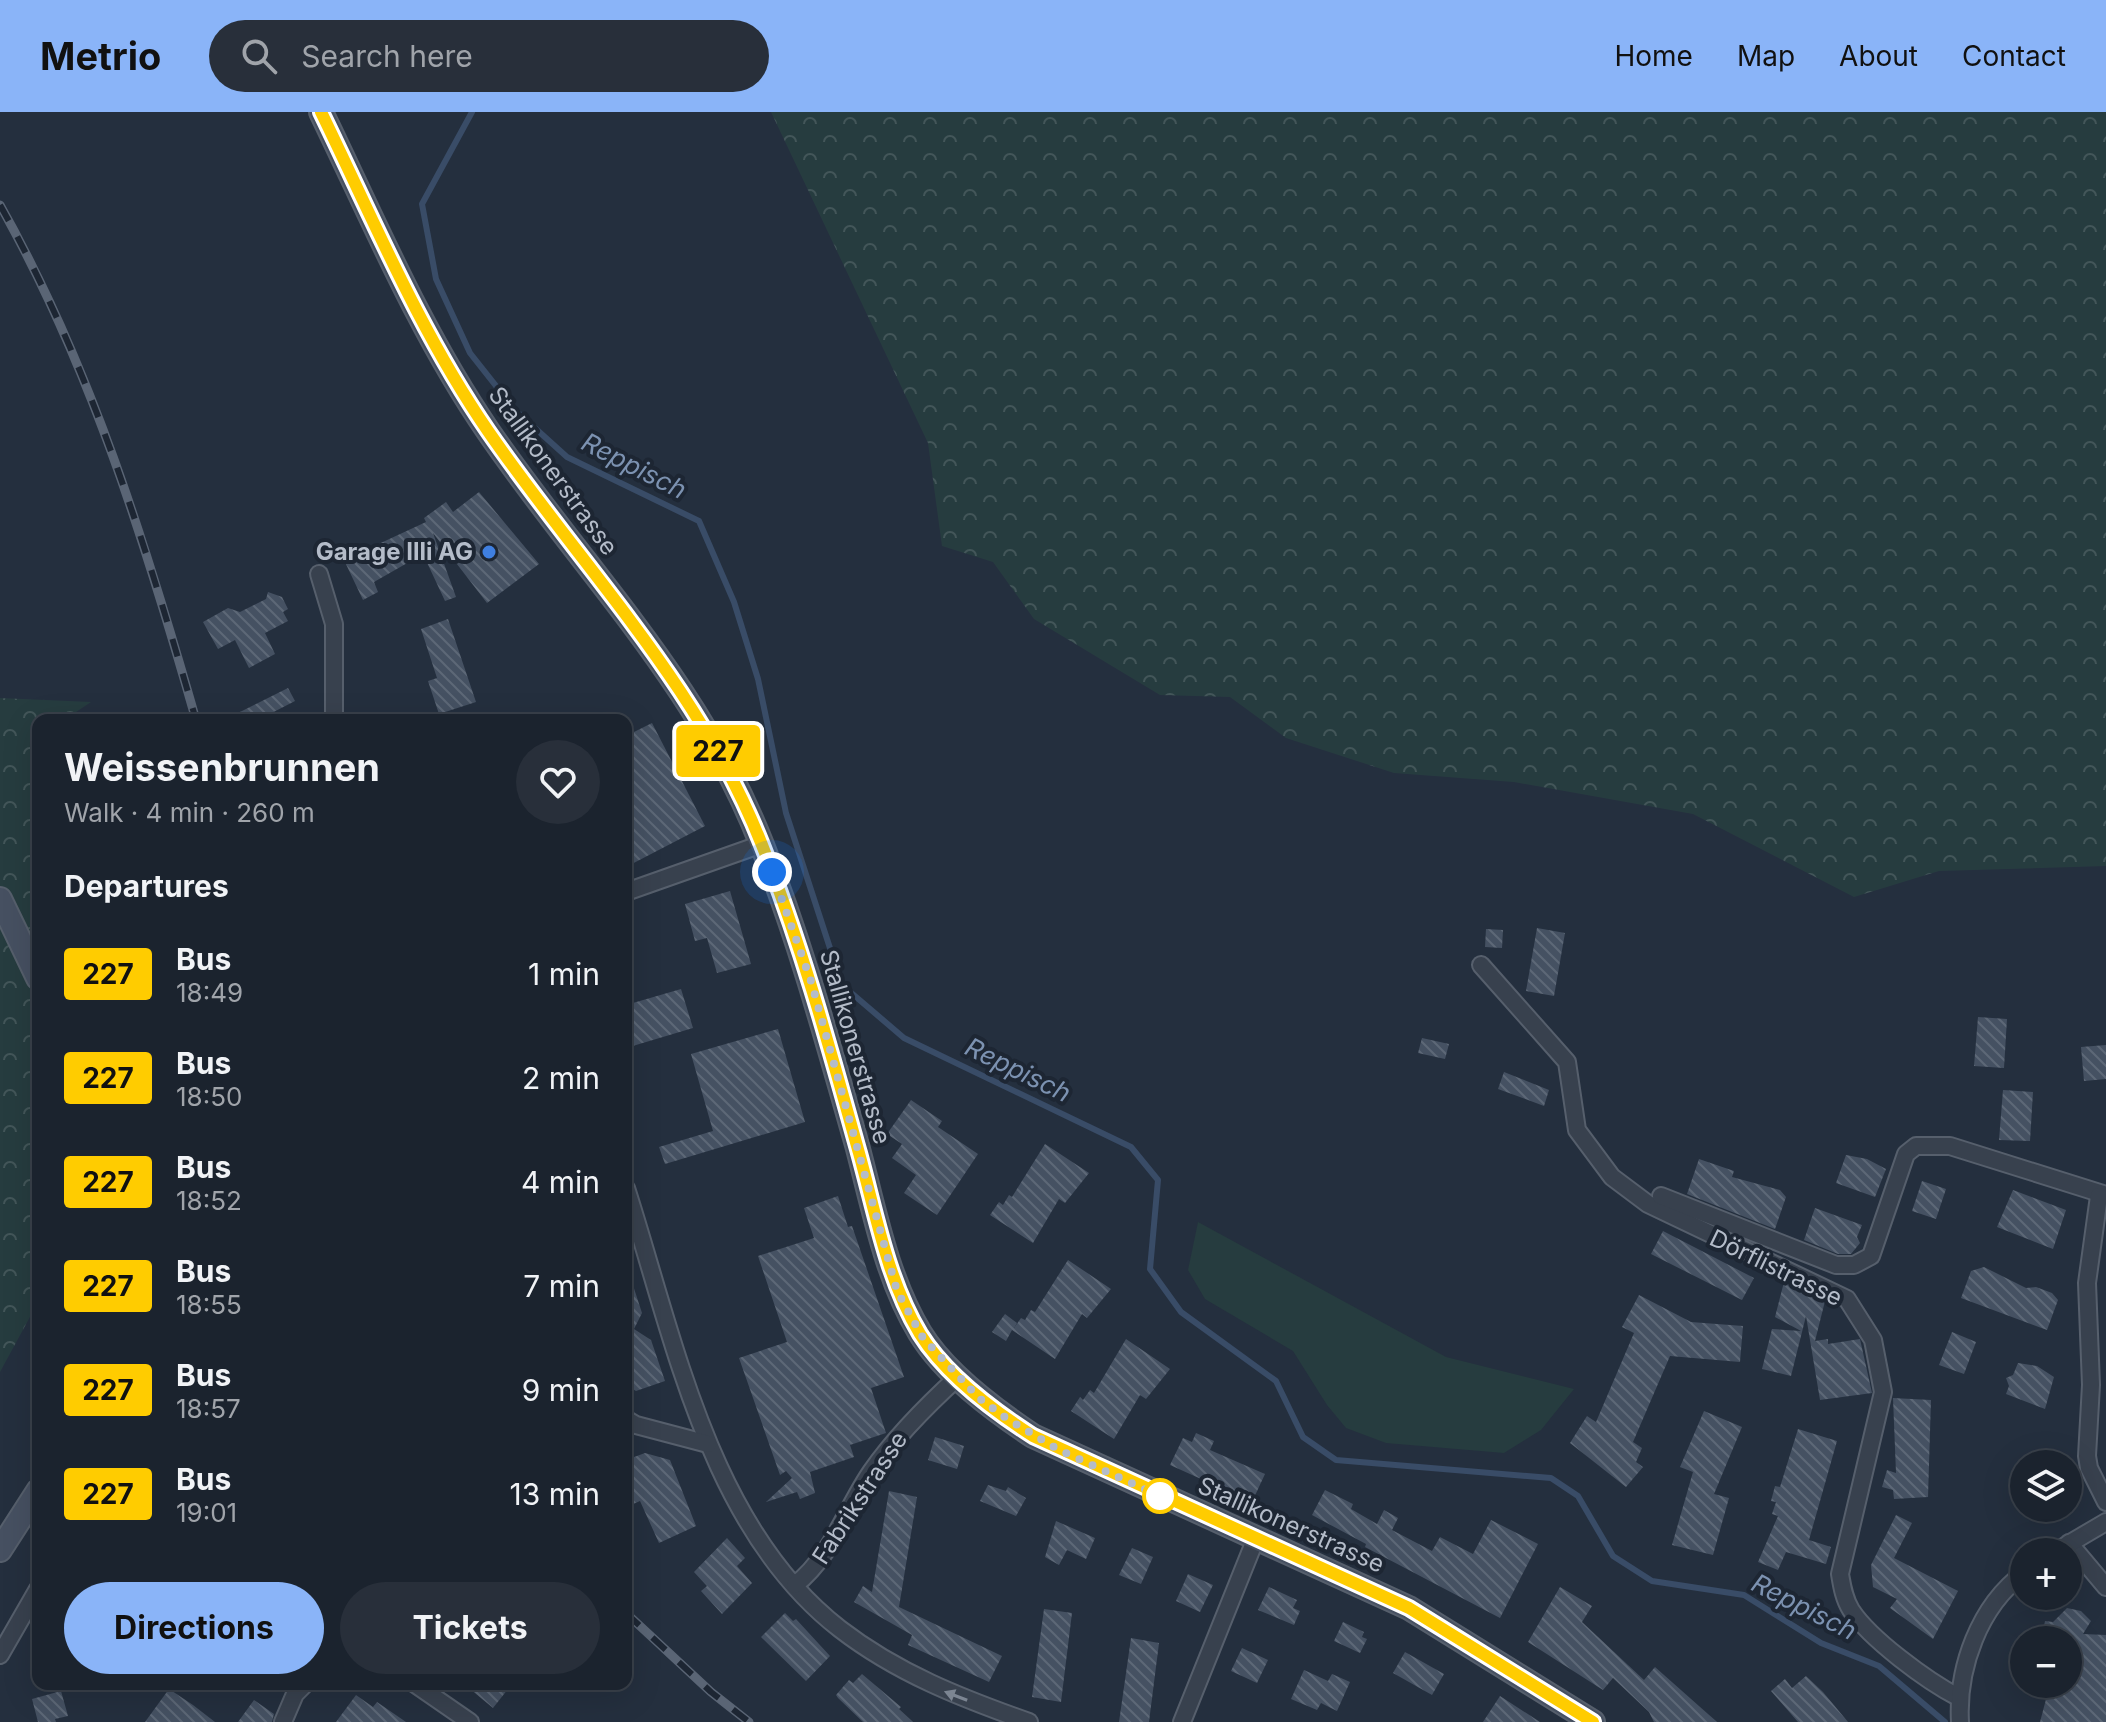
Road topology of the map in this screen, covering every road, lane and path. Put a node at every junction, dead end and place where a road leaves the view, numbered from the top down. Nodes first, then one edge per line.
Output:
1 (321, 112) edge
2 (319, 574) dead end
3 (334, 714) edge
4 (762, 844) junction
5 (632, 890) edge
6 (0, 899) edge
7 (1481, 965) dead end
8 (32, 966) edge
9 (2103, 1195) edge
10 (1661, 1196) dead end
11 (632, 1207) edge
12 (959, 1376) junction
13 (632, 1423) edge
14 (708, 1444) junction
15 (32, 1500) edge
16 (2106, 1502) edge
17 (2106, 1522) edge
18 (1256, 1538) junction
19 (2079, 1538) edge
20 (0, 1550) edge
21 (2082, 1566) edge
22 (795, 1585) junction
23 (2010, 1587) edge
24 (2106, 1587) edge
25 (32, 1599) edge
26 (0, 1655) edge
27 (299, 1690) edge
28 (424, 1690) edge
29 (1958, 1697) junction
30 (1960, 1720) edge
31 (283, 1722) edge
32 (470, 1722) edge
33 (1029, 1722) edge
34 (1182, 1722) edge
35 (1593, 1722) edge

1 - 4 street, Stallikonerstrasse
2 - 3 street
4 - 5 street
4 - 12 street, Stallikonerstrasse
6 - 8 street
7 - 29 street, Dörflistrasse
9 - 10 street
9 - 16 street
11 - 14 street
12 - 18 street, Stallikonerstrasse
12 - 22 street, Fabrikstrasse
13 - 14 street
14 - 22 street
15 - 20 street
17 - 19 street
18 - 34 street
18 - 35 street, Stallikonerstrasse
21 - 24 street
33 -> 22 street
23 - 29 street
25 - 26 street
27 - 31 street
28 - 32 street
29 - 30 street

